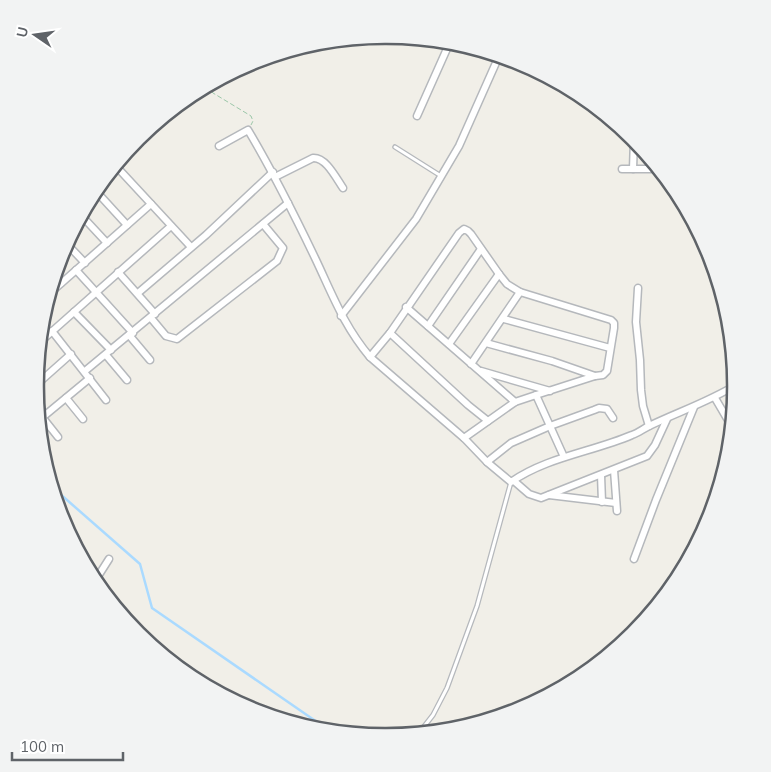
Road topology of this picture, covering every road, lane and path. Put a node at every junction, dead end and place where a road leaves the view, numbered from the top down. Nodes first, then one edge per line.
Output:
1 (446, 50) edge
2 (496, 62) edge
3 (212, 92) edge
4 (417, 116) dead end
5 (248, 130) junction
6 (219, 146) dead end
7 (395, 147) dead end
8 (634, 151) edge
9 (622, 169) dead end
10 (633, 169) junction
11 (649, 169) edge
12 (120, 171) edge
13 (274, 174) junction
14 (441, 176) junction
15 (344, 188) dead end
16 (101, 196) edge
17 (288, 203) junction
18 (151, 204) junction
19 (86, 222) edge
20 (264, 224) junction
21 (127, 225) junction
22 (171, 226) junction
23 (107, 243) junction
24 (191, 248) junction
25 (481, 249) junction
26 (72, 250) edge
27 (84, 263) junction
28 (76, 270) junction
29 (118, 272) junction
30 (499, 274) junction
31 (61, 283) edge
32 (638, 288) dead end
33 (520, 292) junction
34 (138, 293) junction
35 (95, 294) junction
36 (406, 307) junction
37 (74, 312) junction
38 (153, 316) junction
39 (341, 316) junction
40 (504, 319) junction
41 (428, 326) junction
42 (52, 332) junction
43 (390, 333) junction
44 (131, 334) junction
45 (48, 335) edge
46 (486, 343) junction
47 (449, 344) junction
48 (610, 348) junction
49 (108, 352) junction
50 (71, 354) junction
51 (370, 357) junction
52 (150, 360) dead end
53 (472, 364) junction
54 (480, 371) junction
55 (85, 372) junction
56 (595, 376) junction
57 (44, 378) edge
58 (90, 378) junction
59 (127, 380) dead end
60 (550, 390) junction
61 (727, 391) edge
62 (536, 395) junction
63 (66, 398) junction
64 (715, 398) junction
65 (106, 400) dead end
66 (515, 402) junction
67 (694, 407) junction
68 (45, 416) edge
69 (726, 417) edge
70 (613, 418) dead end
71 (83, 419) dead end
72 (667, 419) junction
73 (488, 421) junction
74 (46, 424) edge
75 (550, 426) junction
76 (649, 426) junction
77 (58, 437) dead end
78 (464, 438) junction
79 (564, 456) junction
80 (487, 462) junction
81 (614, 470) junction
82 (601, 475) junction
83 (512, 482) junction
84 (547, 495) junction
85 (602, 502) junction
86 (616, 503) junction
87 (617, 511) dead end
88 (108, 559) dead end
89 (634, 559) dead end
90 (99, 573) edge
91 (425, 725) edge

1 - 4 street
2 - 14 street
3 - 5 path
5 - 6 street
5 - 13 street
7 - 14 lane
8 - 10 street
9 - 10 street
10 - 11 street
12 - 18 street
13 - 15 street
13 - 17 street
13 - 24 street
14 - 39 street
16 - 21 street
17 - 20 street
17 - 39 street
18 - 21 street
18 - 22 street
19 - 23 street
20 - 38 street
20 - 38 street
21 - 23 street
22 - 24 street
22 - 29 street
23 - 27 street
24 - 34 street
25 - 30 street
25 - 36 street
25 - 41 street
26 - 27 street
27 - 28 street
28 - 31 street
28 - 35 street
29 - 34 street
29 - 35 street
30 - 33 street
30 - 47 street
32 - 76 street
33 - 40 street
33 - 48 street
34 - 38 street
35 - 37 street
35 - 44 street
36 - 41 street
36 - 43 street
37 - 42 street
37 - 49 street
38 - 44 street
39 - 51 street
40 - 46 street
40 - 48 street
41 - 47 street
42 - 45 street
42 - 50 street
43 - 51 street
43 - 73 street
44 - 49 street
44 - 52 street
46 - 53 street
46 - 56 street
47 - 53 street
48 - 56 street
49 - 55 street
49 - 59 street
50 - 55 street
50 - 57 street
51 - 78 street
53 - 54 street
54 - 60 street
54 - 66 street
55 - 58 street
56 - 60 street
58 - 63 street
58 - 65 street
60 - 62 street
61 - 64 street
62 - 66 street
62 - 75 street
63 - 68 street
63 - 71 street
64 - 67 street
64 - 69 street
66 - 73 street
67 - 72 street
67 - 89 street
70 - 75 street
72 - 76 street
72 - 81 street
73 - 78 street
74 - 77 street
75 - 79 street
75 - 80 street
76 - 79 street
78 - 80 street
79 - 83 street
80 - 83 street
81 - 82 street
81 - 86 street
82 - 84 street
82 - 85 street
83 - 84 street
83 - 91 lane
84 - 85 street
85 - 86 street
86 - 87 street
88 - 90 street

